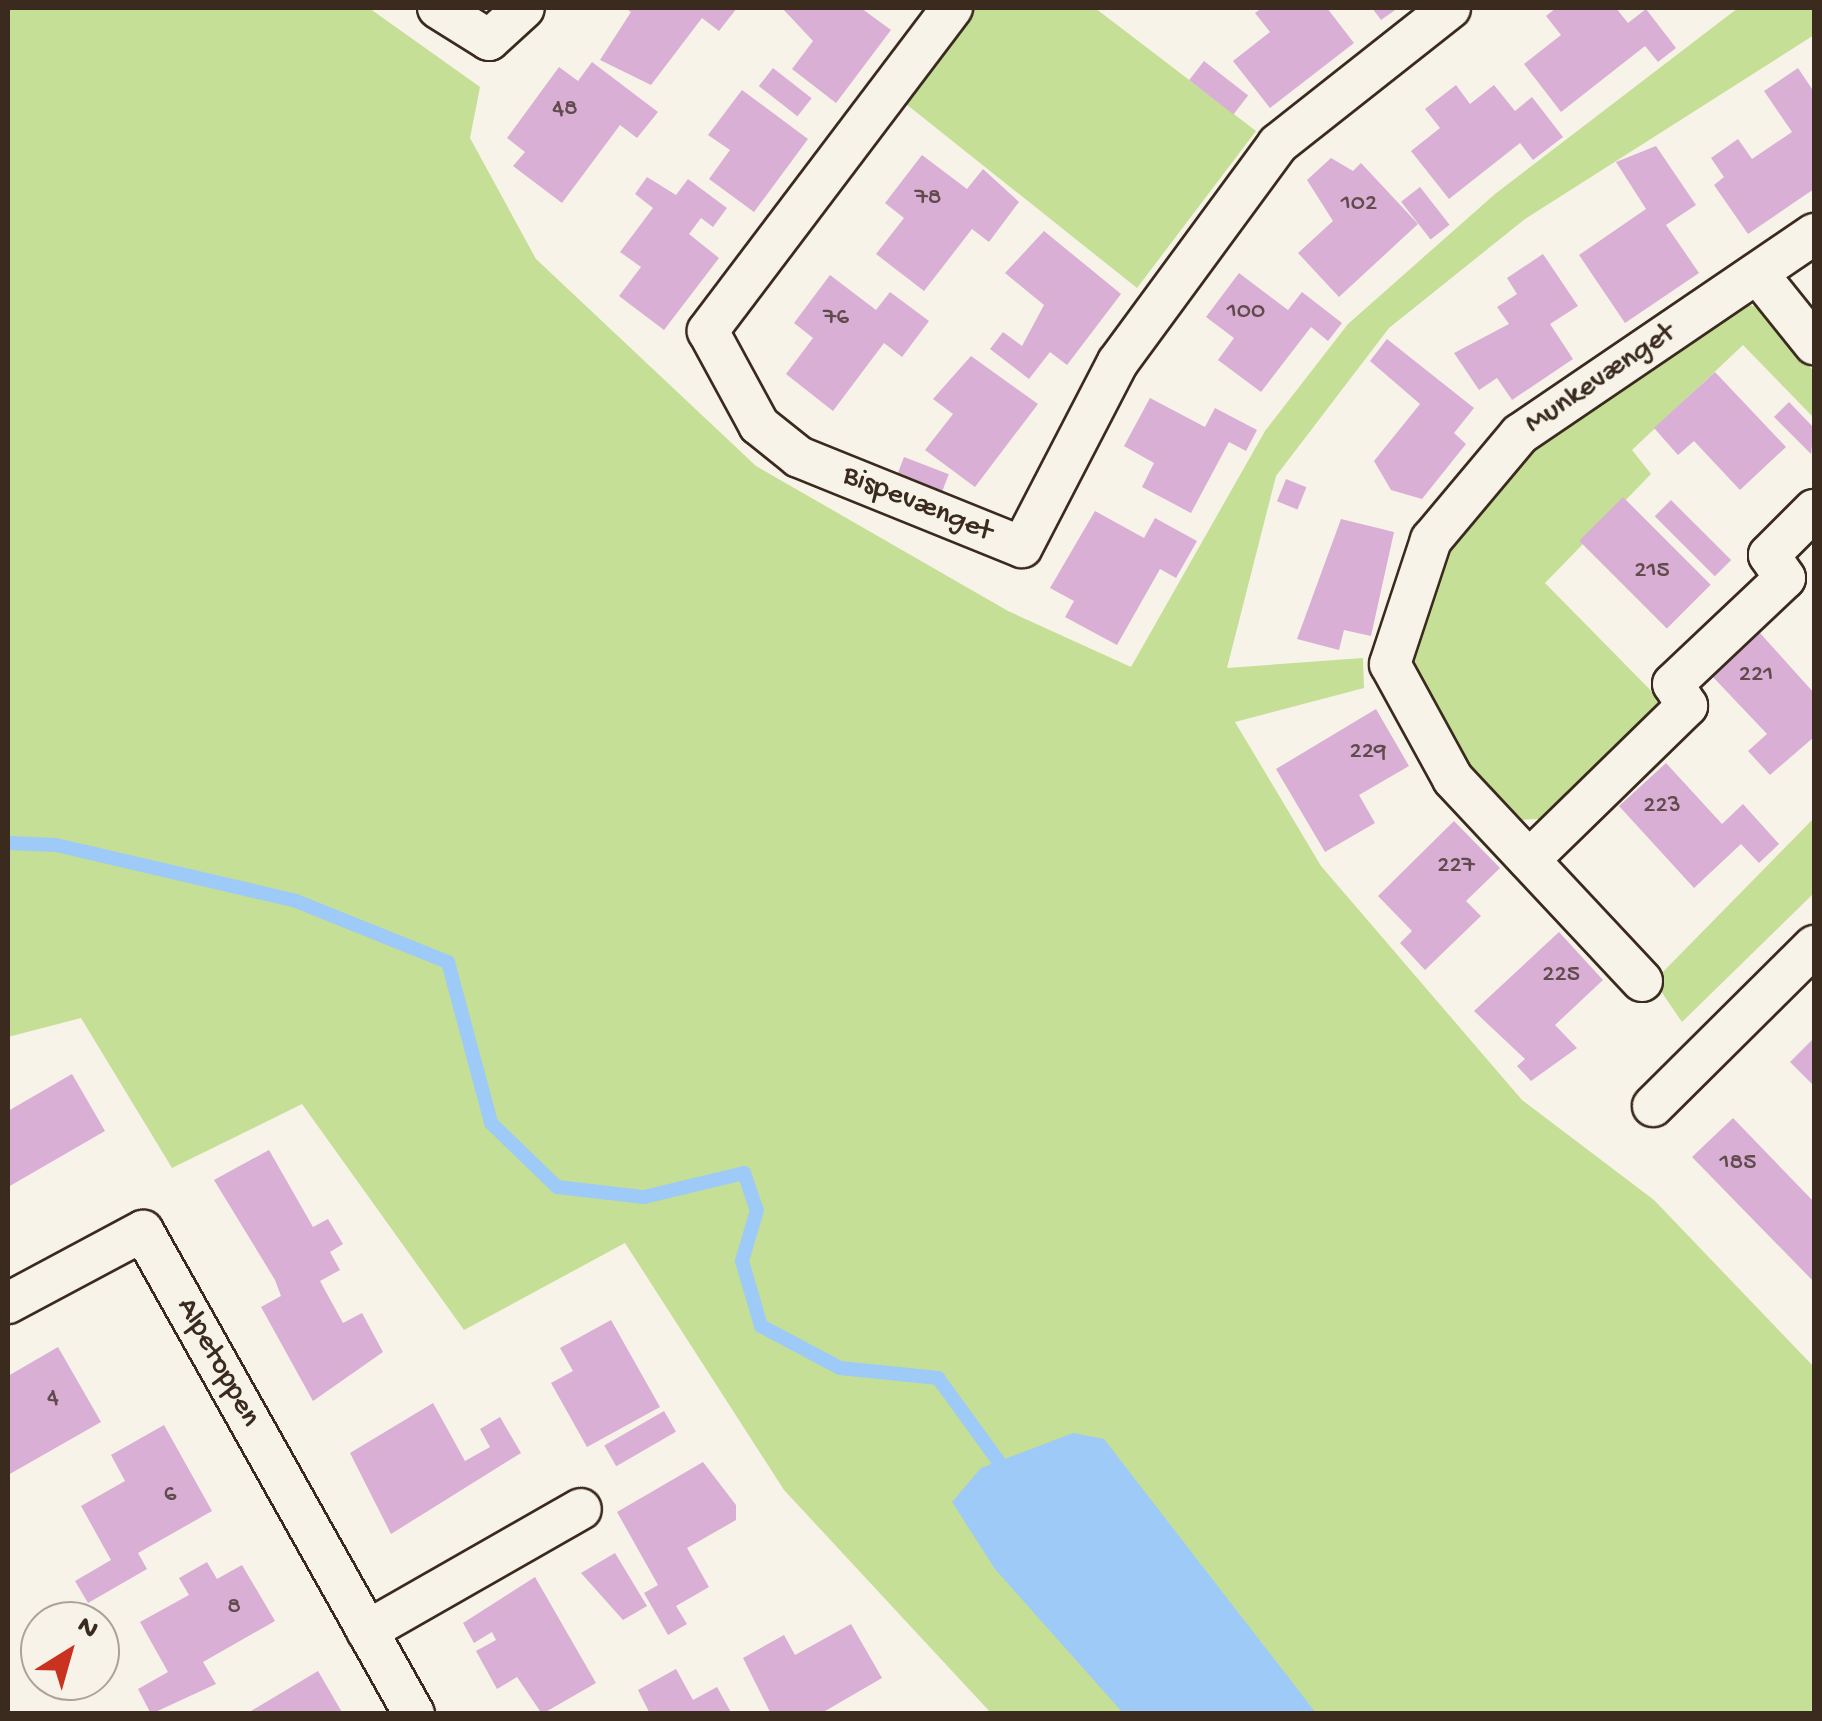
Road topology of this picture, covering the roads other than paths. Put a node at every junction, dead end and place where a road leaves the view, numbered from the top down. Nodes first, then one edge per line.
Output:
1 (438, 8) edge
2 (524, 8) edge
3 (952, 8) edge
4 (1450, 8) edge
5 (1814, 234) edge
6 (1758, 274) junction
7 (1814, 344) edge
8 (1814, 510) edge
9 (1529, 860) junction
10 (1814, 946) edge
11 (1642, 981) dead end
12 (1653, 1106) dead end
13 (8, 1303) edge
14 (581, 1509) dead end
15 (367, 1630) junction
16 (414, 1714) edge

1 - 2 street
3 - 4 street, Bispevænget
5 - 6 street, Munkevænget
6 - 7 street
6 - 9 street, Munkevænget
8 - 9 street
9 - 11 street, Munkevænget
10 - 12 street
13 - 15 street, Alpetoppen
14 - 15 street
15 - 16 street, Alpetoppen

